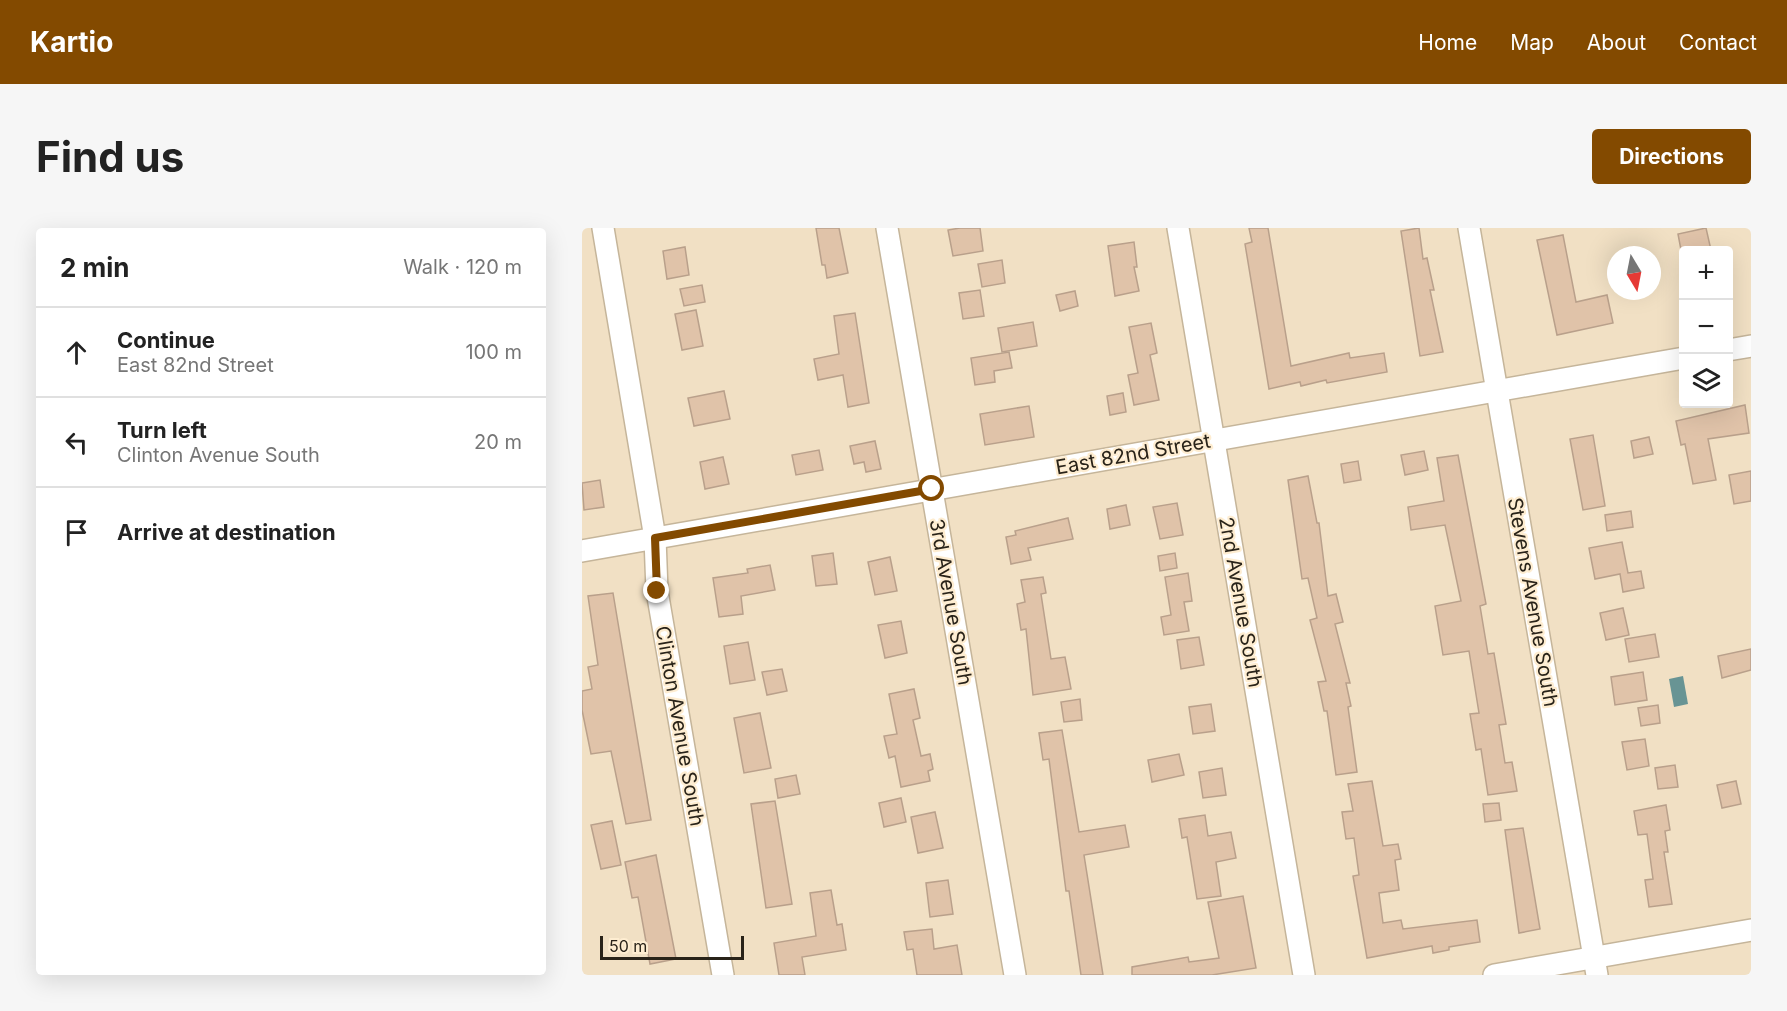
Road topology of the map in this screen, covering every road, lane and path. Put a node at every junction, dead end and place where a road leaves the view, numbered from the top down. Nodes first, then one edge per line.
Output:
1 (603, 228) edge
2 (887, 228) edge
3 (1178, 228) edge
4 (1469, 228) edge
5 (1751, 346) edge
6 (1733, 349) edge
7 (1679, 359) edge
8 (1496, 390) junction
9 (1213, 440) junction
10 (932, 489) junction
11 (655, 538) junction
12 (582, 551) edge
13 (1751, 930) edge
14 (1595, 966) edge
15 (723, 975) edge
16 (1015, 975) edge
17 (1304, 975) edge
18 (1494, 975) edge

1 - 11 street, Clinton Avenue South
2 - 10 street, 3rd Avenue South
3 - 9 street, 2nd Avenue South
4 - 8 street, Stevens Avenue South
5 - 6 street
7 - 8 street, East 82nd Street
8 - 9 street, East 82nd Street
8 - 14 street, Stevens Avenue South
9 - 10 street, East 82nd Street
9 - 17 street, 2nd Avenue South
10 - 11 street, East 82nd Street
10 - 16 street, 3rd Avenue South
11 - 12 street, East 82nd Street
11 - 15 street, Clinton Avenue South
13 - 14 street
14 - 18 street

